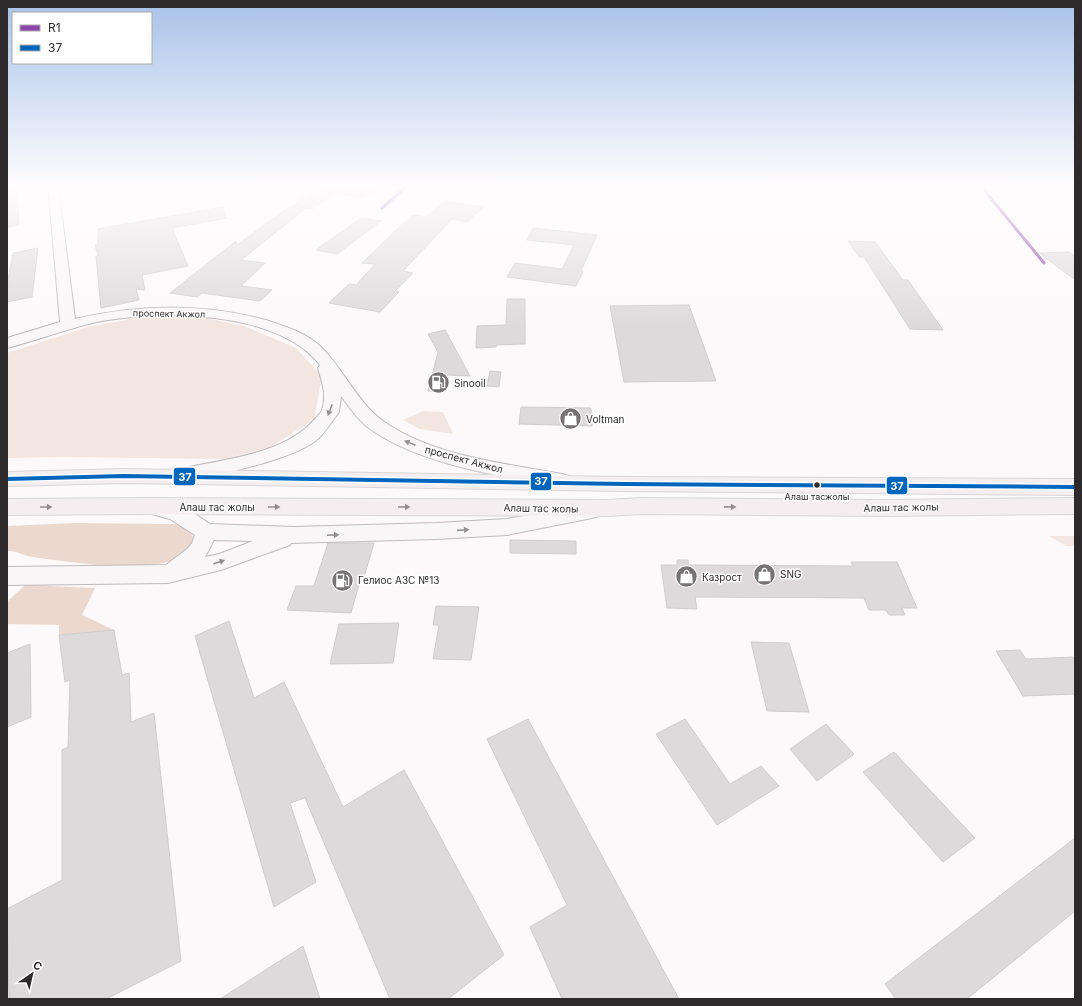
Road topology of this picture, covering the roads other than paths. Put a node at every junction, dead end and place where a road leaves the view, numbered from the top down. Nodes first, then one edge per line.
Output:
1 (58, 233) edge
2 (68, 325) junction
3 (7, 343) edge
4 (323, 359) junction
5 (170, 478) junction
6 (7, 479) edge
7 (570, 482) junction
8 (624, 484) junction
9 (787, 484) junction
10 (1075, 487) edge
11 (148, 506) junction
12 (642, 506) junction
13 (1075, 506) edge
14 (7, 507) edge
15 (517, 507) junction
16 (606, 508) junction
17 (206, 532) junction
18 (294, 535) junction
19 (168, 574) junction
20 (7, 576) edge

1 - 2 main road
2 - 3 main road, проспект Акжол
2 - 4 main road, проспект Акжол
4 -> 5 main road, проспект Акжол
7 -> 4 main road, проспект Акжол
5 - 6 main road, Алаш тас жолы
5 - 7 main road, Алаш тас жолы
7 - 8 main road, Алаш тас жолы
8 - 9 main road, Алаш тас жолы
8 - 15 main road
9 - 10 main road, Алаш тас жолы
9 - 12 main road
14 -> 11 main road, Алаш тас жолы
11 -> 15 main road, Алаш тас жолы
11 - 17 main road
12 -> 13 main road, Алаш тас жолы
12 - 16 main road, Алаш тас жолы
15 - 16 main road, Алаш тас жолы
18 -> 16 main road
17 - 18 main road
17 - 19 main road
19 -> 18 main road
19 - 20 main road

